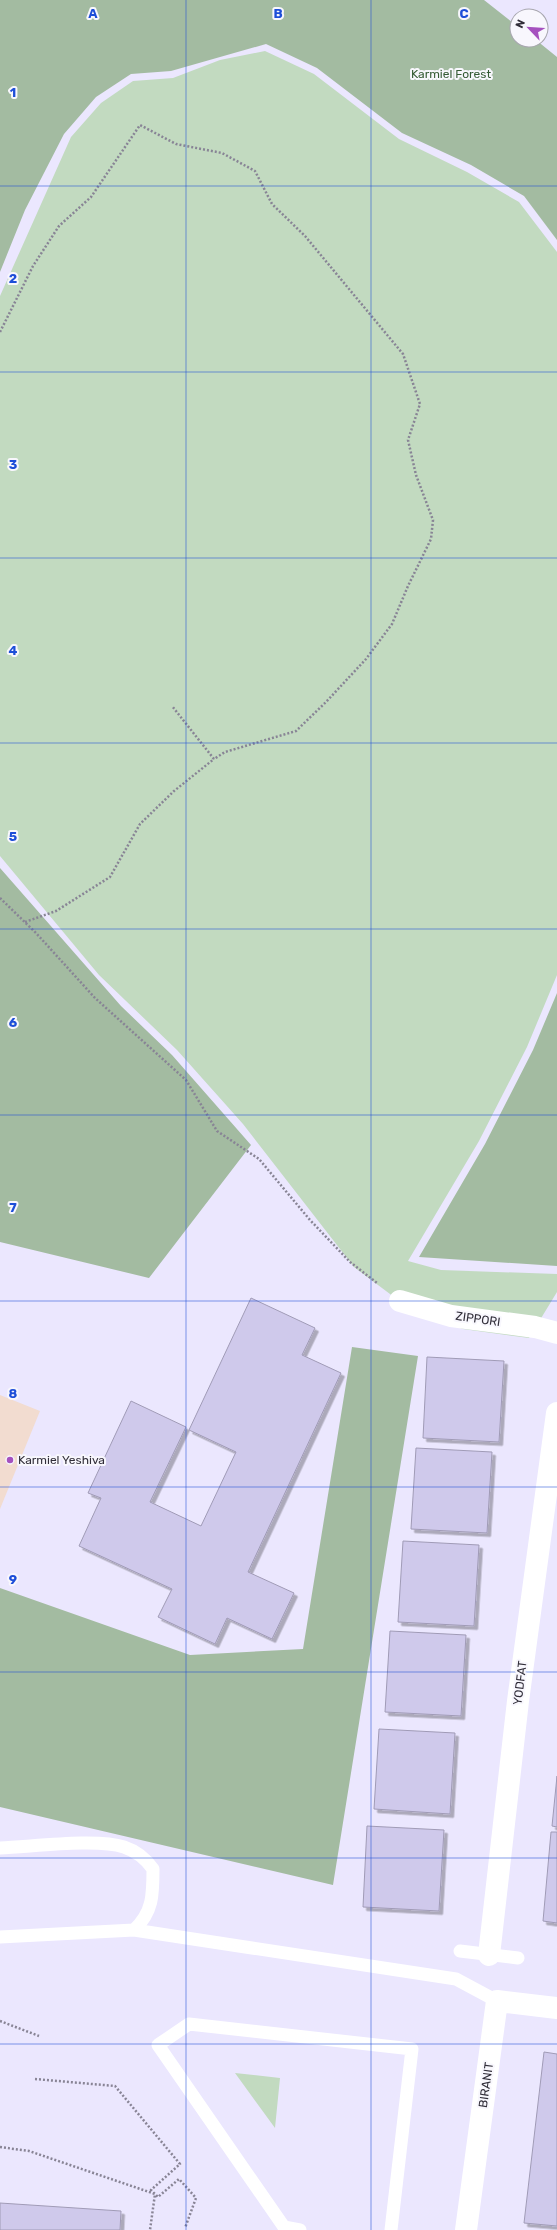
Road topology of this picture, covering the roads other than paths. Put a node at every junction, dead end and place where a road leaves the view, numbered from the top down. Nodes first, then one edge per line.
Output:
1 (400, 1301) road end
2 (557, 1333) edge
3 (557, 1413) edge
4 (0, 1848) edge
5 (134, 1930) junction
6 (0, 1937) edge
7 (460, 1951) dead end
8 (489, 1955) junction
9 (518, 1958) dead end
10 (497, 2000) junction
11 (557, 2008) edge
12 (300, 2230) edge
13 (391, 2230) edge
14 (466, 2230) edge

1 - 2 street, ZIPPORI
3 - 8 street, YODFAT
4 - 5 lane
5 - 6 lane
5 - 10 lane
7 - 8 lane
8 - 9 lane
10 - 11 street
10 - 14 street, BIRANIT
12 - 13 lane

